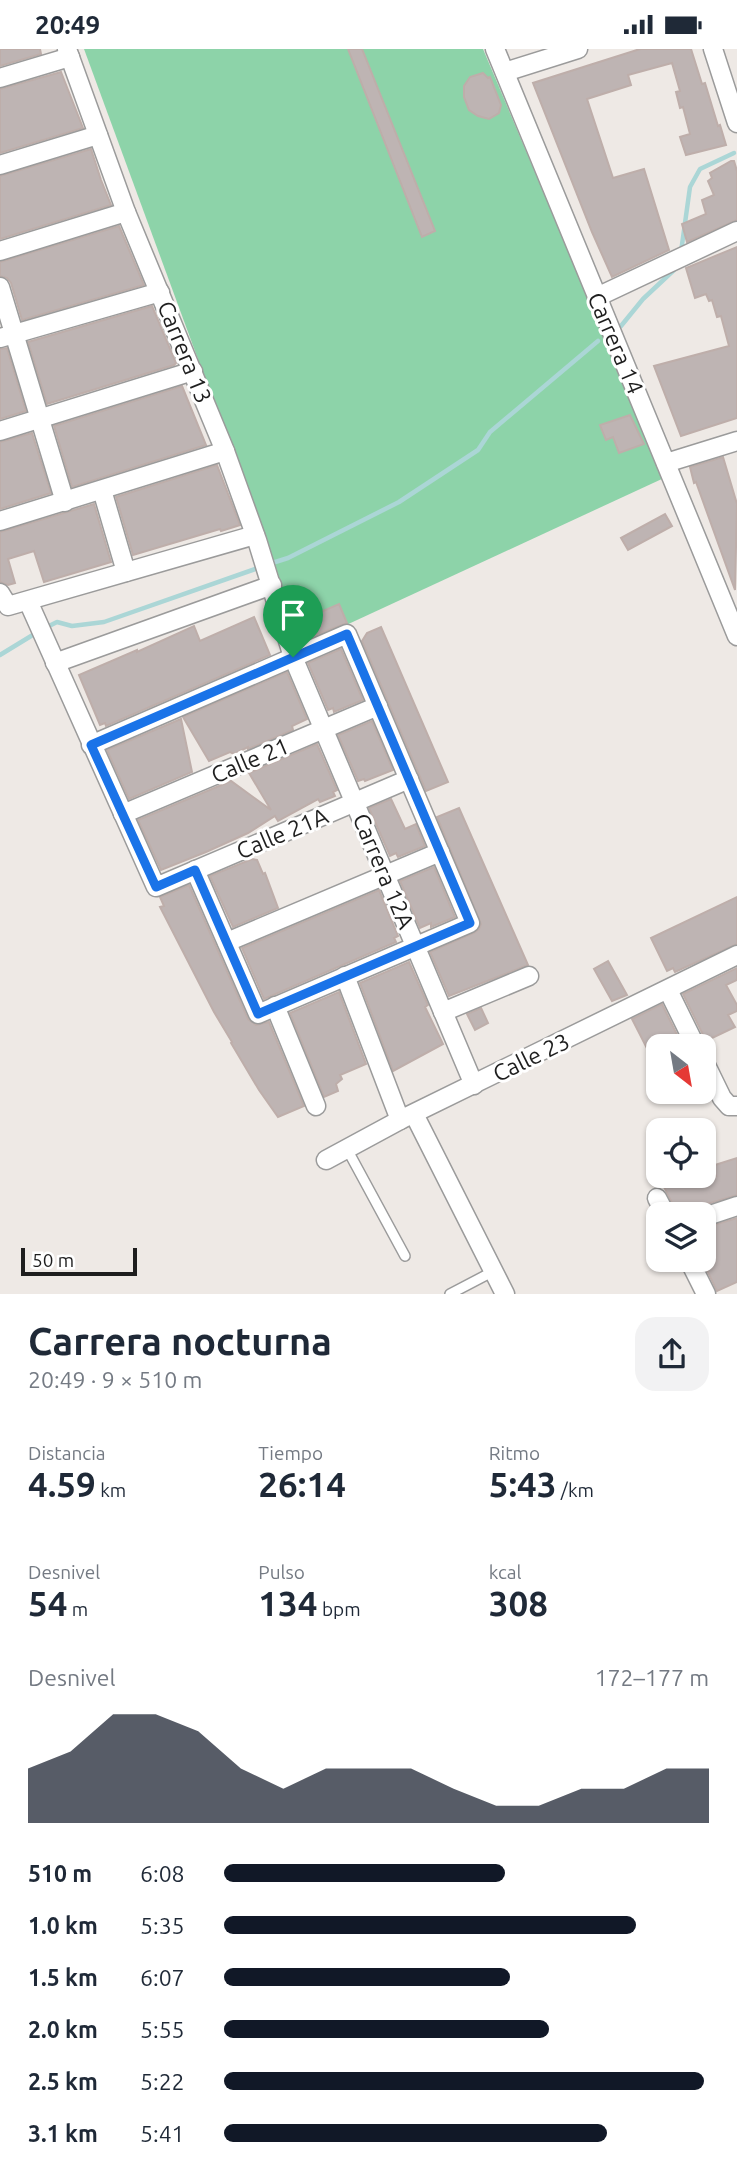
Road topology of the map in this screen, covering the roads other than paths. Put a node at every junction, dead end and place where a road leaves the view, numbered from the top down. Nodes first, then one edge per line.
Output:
1 (495, 49) edge
2 (578, 49) edge
3 (713, 49) edge
4 (68, 53) edge
5 (505, 72) junction
6 (0, 78) edge
7 (737, 123) edge
8 (97, 135) junction
9 (0, 165) edge
10 (126, 212) junction
11 (737, 231) edge
12 (0, 251) edge
13 (0, 287) edge
14 (160, 292) junction
15 (597, 297) junction
16 (7, 336) edge
17 (193, 371) junction
18 (40, 418) junction
19 (0, 431) edge
20 (737, 441) edge
21 (225, 451) junction
22 (666, 463) junction
23 (102, 490) junction
24 (65, 502) junction
25 (0, 521) edge
26 (256, 537) junction
27 (126, 572) junction
28 (271, 582) junction
29 (4, 600) edge
30 (28, 600) junction
31 (737, 636) edge
32 (293, 657) junction
33 (55, 663) junction
34 (378, 706) junction
35 (323, 729) junction
36 (91, 745) junction
37 (409, 779) junction
38 (354, 802) junction
39 (123, 814) junction
40 (440, 852) junction
41 (195, 870) junction
42 (385, 875) junction
43 (227, 942) junction
44 (415, 946) junction
45 (737, 955) edge
46 (345, 976) junction
47 (529, 976) dead end
48 (668, 989) junction
49 (275, 1006) junction
50 (443, 1011) junction
51 (690, 1034) edge
52 (474, 1086) junction
53 (716, 1086) edge
54 (316, 1106) dead end
55 (733, 1106) edge
56 (407, 1117) junction
57 (346, 1149) junction
58 (326, 1160) dead end
59 (657, 1198) dead end
60 (659, 1202) edge
61 (737, 1206) edge
62 (716, 1213) edge
63 (405, 1256) dead end
64 (494, 1271) junction
65 (695, 1272) edge
66 (450, 1294) edge
67 (505, 1294) edge
68 (706, 1294) edge

1 - 5 street, Carrera 14
2 - 5 street
3 - 7 street
4 - 6 street
4 - 8 street, Carrera 13
5 - 15 street, Carrera 14
8 - 9 street
8 - 10 street, Carrera 13
10 - 12 street
10 - 14 street, Carrera 13
11 - 15 street
13 - 16 street
14 - 16 street
14 - 17 street, Carrera 13
15 - 22 street, Carrera 14
16 - 18 street
17 - 18 street
17 - 21 street, Carrera 13
18 - 19 street
18 - 24 street
20 - 22 street
21 - 23 street
21 - 26 street, Carrera 13
22 - 31 street, Carrera 14
23 - 24 street
23 - 27 street
24 - 25 street
26 - 27 street
26 - 28 street, Carrera 13
27 - 30 street
28 - 32 street, Carrera 13
28 - 33 street
29 - 30 street
30 - 33 street
32 - 34 street
32 - 35 street, Carrera 12A
32 - 36 street
33 - 36 street
34 - 35 street, Calle 21
34 - 37 street
35 - 38 street, Carrera 12A
35 - 39 street, Calle 21
36 - 39 street
37 - 38 street, Calle 21A
37 - 40 street
38 - 41 street, Calle 21A
38 - 42 street, Carrera 12A
39 - 41 street, Calle 21A
40 - 42 street
40 - 44 street
41 - 43 street
42 - 43 street
42 - 44 street, Carrera 12A
43 - 49 street
44 - 46 street
44 - 50 street, Carrera 12A
45 - 48 street, Calle 23
46 - 49 street
46 - 56 street
47 - 50 street
48 - 51 street
48 - 52 street, Calle 23
49 - 54 street
50 - 52 street, Carrera 12A
52 - 56 street, Calle 23
53 - 55 street
56 - 57 street, Calle 23
56 - 64 street
57 - 58 street, Calle 23
57 - 63 lane
59 - 60 street
61 - 62 street
64 - 66 lane
64 - 67 street
65 - 68 street

